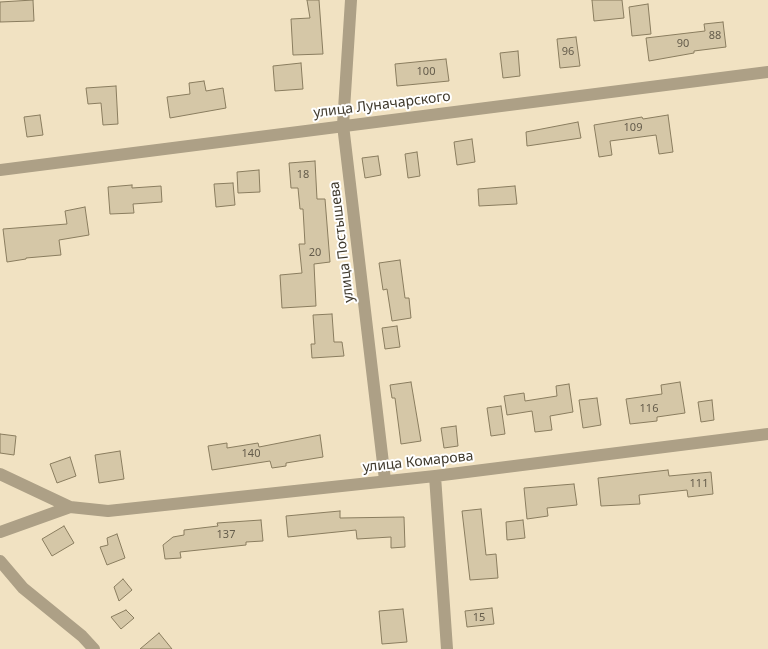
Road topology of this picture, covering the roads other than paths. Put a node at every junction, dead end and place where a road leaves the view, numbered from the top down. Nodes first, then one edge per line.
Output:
1 (351, 0) edge
2 (768, 72) edge
3 (343, 125) junction
4 (0, 170) edge
5 (768, 434) edge
6 (0, 474) edge
7 (435, 476) junction
8 (385, 480) junction
9 (70, 507) junction
10 (0, 532) edge
11 (0, 561) edge
12 (94, 649) edge
13 (447, 649) edge

1 - 3 street, улица Постышева
2 - 3 street, улица Луначарского
3 - 4 street, улица Луначарского
3 - 8 street, улица Постышева
5 - 7 street, улица Комарова
6 - 9 street, улица Комарова
7 - 8 street, улица Комарова
7 - 13 street
8 - 9 street, улица Комарова
9 - 10 street, улица Комарова
11 - 12 street

